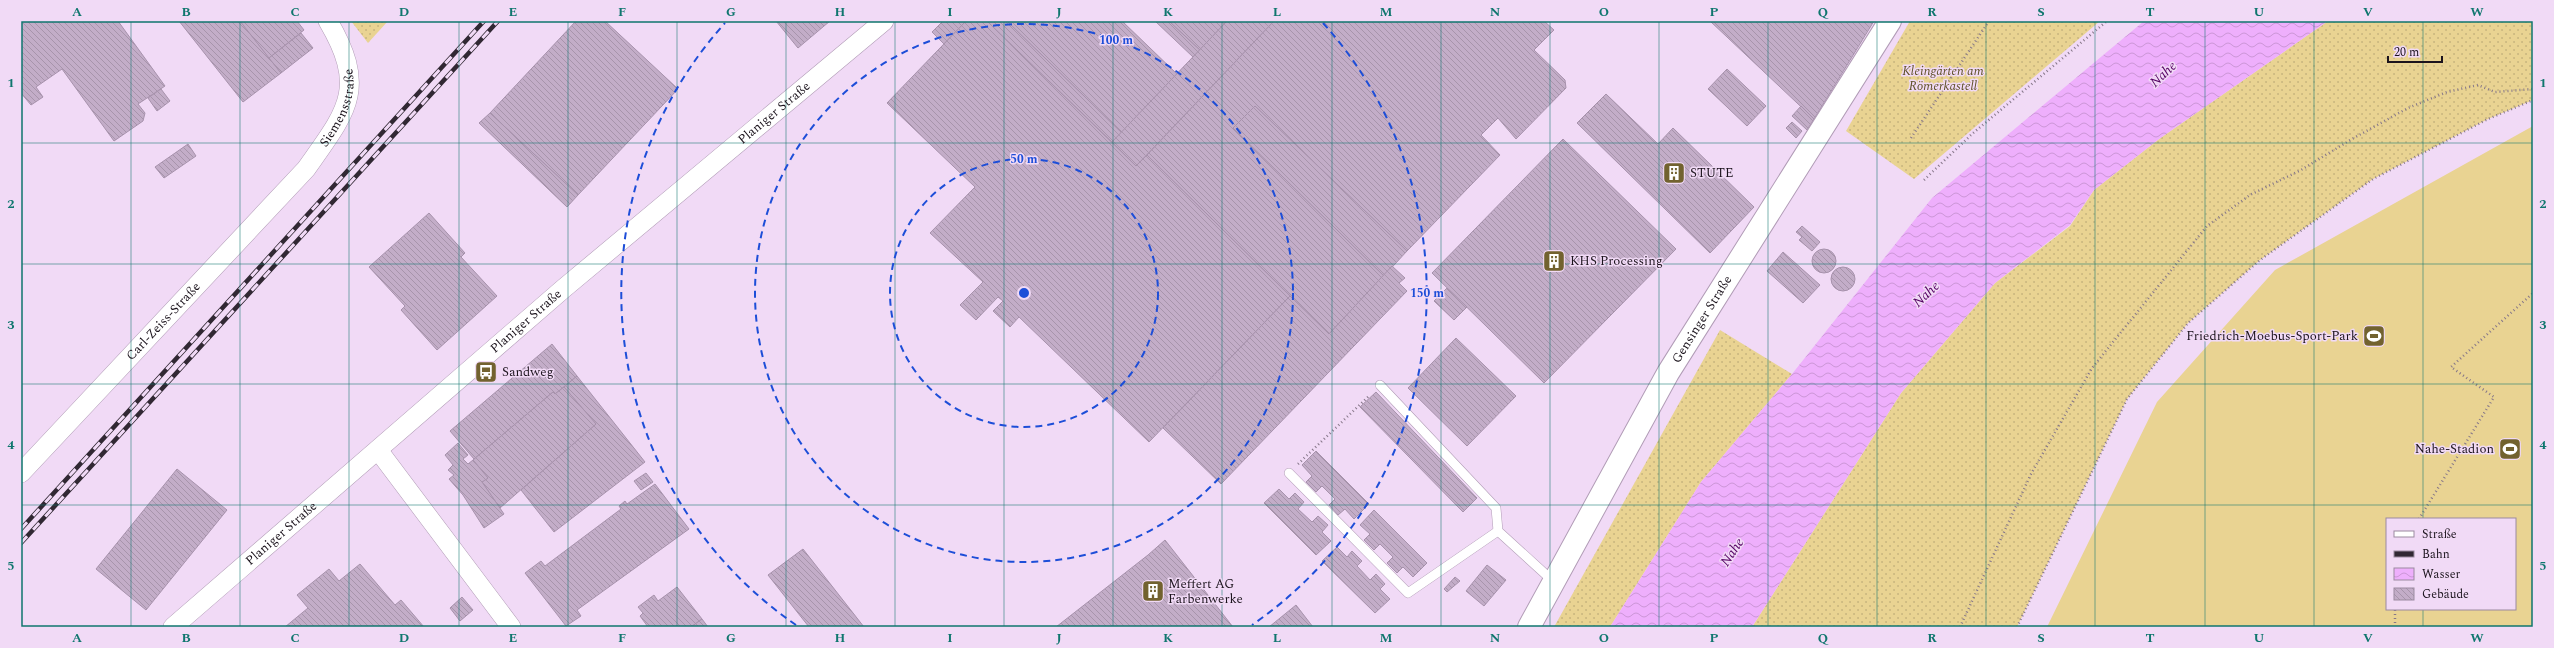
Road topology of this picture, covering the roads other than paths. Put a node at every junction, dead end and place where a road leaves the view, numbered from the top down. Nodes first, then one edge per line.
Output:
1 (328, 21) edge
2 (884, 21) edge
3 (1890, 21) edge
4 (306, 169) joint
5 (1380, 385) road end
6 (378, 450) junction
7 (21, 473) edge
8 (1288, 473) road end
9 (1498, 531) junction
10 (1554, 582) junction
11 (173, 627) edge
12 (511, 627) edge
13 (1529, 627) edge

1 - 4 street, Siemensstraße
2 - 6 street, Planiger Straße
3 - 10 street, Gensinger Straße
4 - 7 street, Carl-Zeiss-Straße
5 - 9 lane
6 - 11 street, Planiger Straße
6 - 12 street
8 - 9 lane
9 - 10 lane
10 - 13 street, Gensinger Straße

